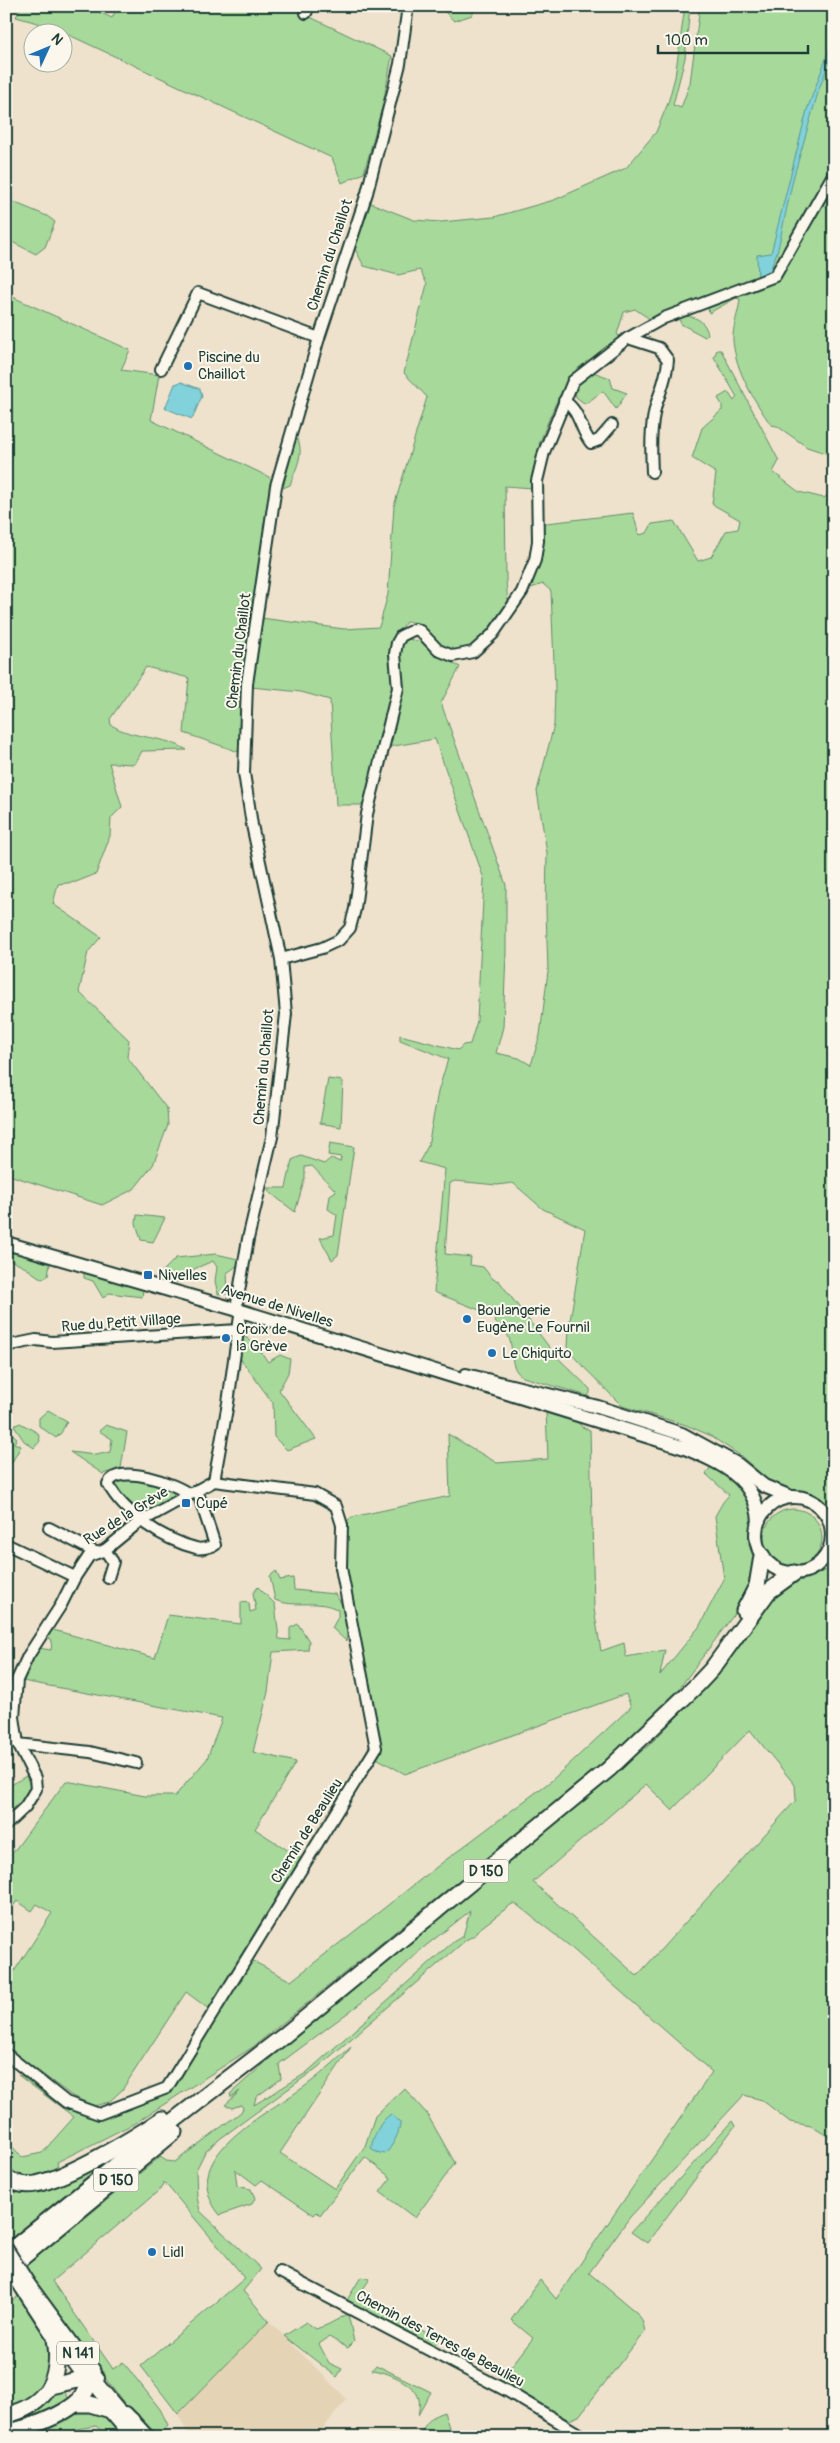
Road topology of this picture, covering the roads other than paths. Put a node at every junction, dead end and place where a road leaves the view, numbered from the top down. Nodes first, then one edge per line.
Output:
1 (408, 6) edge
2 (834, 173) edge
3 (319, 338) junction
4 (628, 338) junction
5 (161, 369) dead end
6 (564, 402) junction
7 (612, 425) dead end
8 (652, 472) dead end
9 (281, 959) junction
10 (6, 1243) edge
11 (238, 1310) junction
12 (238, 1330) junction
13 (6, 1346) edge
14 (422, 1366) junction
15 (214, 1481) junction
16 (193, 1492) junction
17 (791, 1497) junction
18 (759, 1520) junction
19 (141, 1521) junction
20 (49, 1528) dead end
21 (833, 1533) edge
22 (6, 1544) edge
23 (101, 1552) junction
24 (762, 1556) junction
25 (834, 1560) edge
26 (821, 1562) junction
27 (794, 1573) junction
28 (75, 1577) junction
29 (108, 1578) dead end
30 (684, 1696) junction
31 (10, 1719) edge
32 (18, 1744) junction
33 (136, 1764) dead end
34 (6, 1825) edge
35 (281, 2038) junction
36 (6, 2054) edge
37 (6, 2178) edge
38 (6, 2248) edge
39 (6, 2254) edge
40 (6, 2264) edge
41 (6, 2271) edge
42 (280, 2272) dead end
43 (24, 2285) junction
44 (55, 2339) junction
45 (90, 2377) junction
46 (51, 2386) junction
47 (77, 2404) junction
48 (107, 2409) junction
49 (6, 2415) edge
50 (131, 2420) joint
51 (6, 2432) edge
52 (132, 2437) edge
53 (148, 2437) edge
54 (584, 2437) edge

1 - 3 street, Chemin du Chaillot
2 - 4 street
3 - 5 street
3 - 9 street, Chemin du Chaillot
4 - 6 street
4 - 8 street
6 - 7 street
6 - 9 street
9 - 11 street, Chemin du Chaillot
10 - 11 main road, Avenue de Nivelles
11 - 12 street
11 - 14 main road, Avenue de Nivelles
12 - 13 street, Rue du Petit Village
12 - 15 street
14 - 17 main road, Avenue de Nivelles
14 - 18 main road, Avenue de Nivelles
15 - 16 street, Rue de la Grève
15 - 36 street, Chemin de Beaulieu
16 - 19 street, Rue de la Grève
16 - 19 street
16 - 19 street
17 - 18 main road
17 - 21 main road
18 - 24 main road
19 - 23 street, Rue de la Grève
20 - 23 street
21 - 26 main road
22 - 28 street
23 - 28 street, Rue de la Grève
23 - 29 street
24 - 27 main road
24 - 30 highway, D 150
25 - 26 main road
26 - 27 main road
27 - 30 highway, D 150
28 - 31 street, Rue de la Grève
30 - 35 highway, D 150
31 - 32 street, Rue de la Grève
32 - 33 street
32 - 34 street, Rue de la Grève
35 - 37 highway
35 - 39 highway, D 150
35 - 41 highway, D 150
38 - 43 main road, N 141, bridge
40 - 43 main road, N 141, bridge
42 - 54 street, Chemin des Terres de Beaulieu
43 - 44 main road, N 141
43 - 45 main road, N 141
44 - 45 main road, N 141
44 - 46 highway
45 - 46 highway
45 - 47 highway
45 - 48 main road, N 141
45 - 50 highway
46 - 49 highway
47 - 48 highway
47 - 51 highway
48 - 52 main road, N 141
50 - 53 main road

